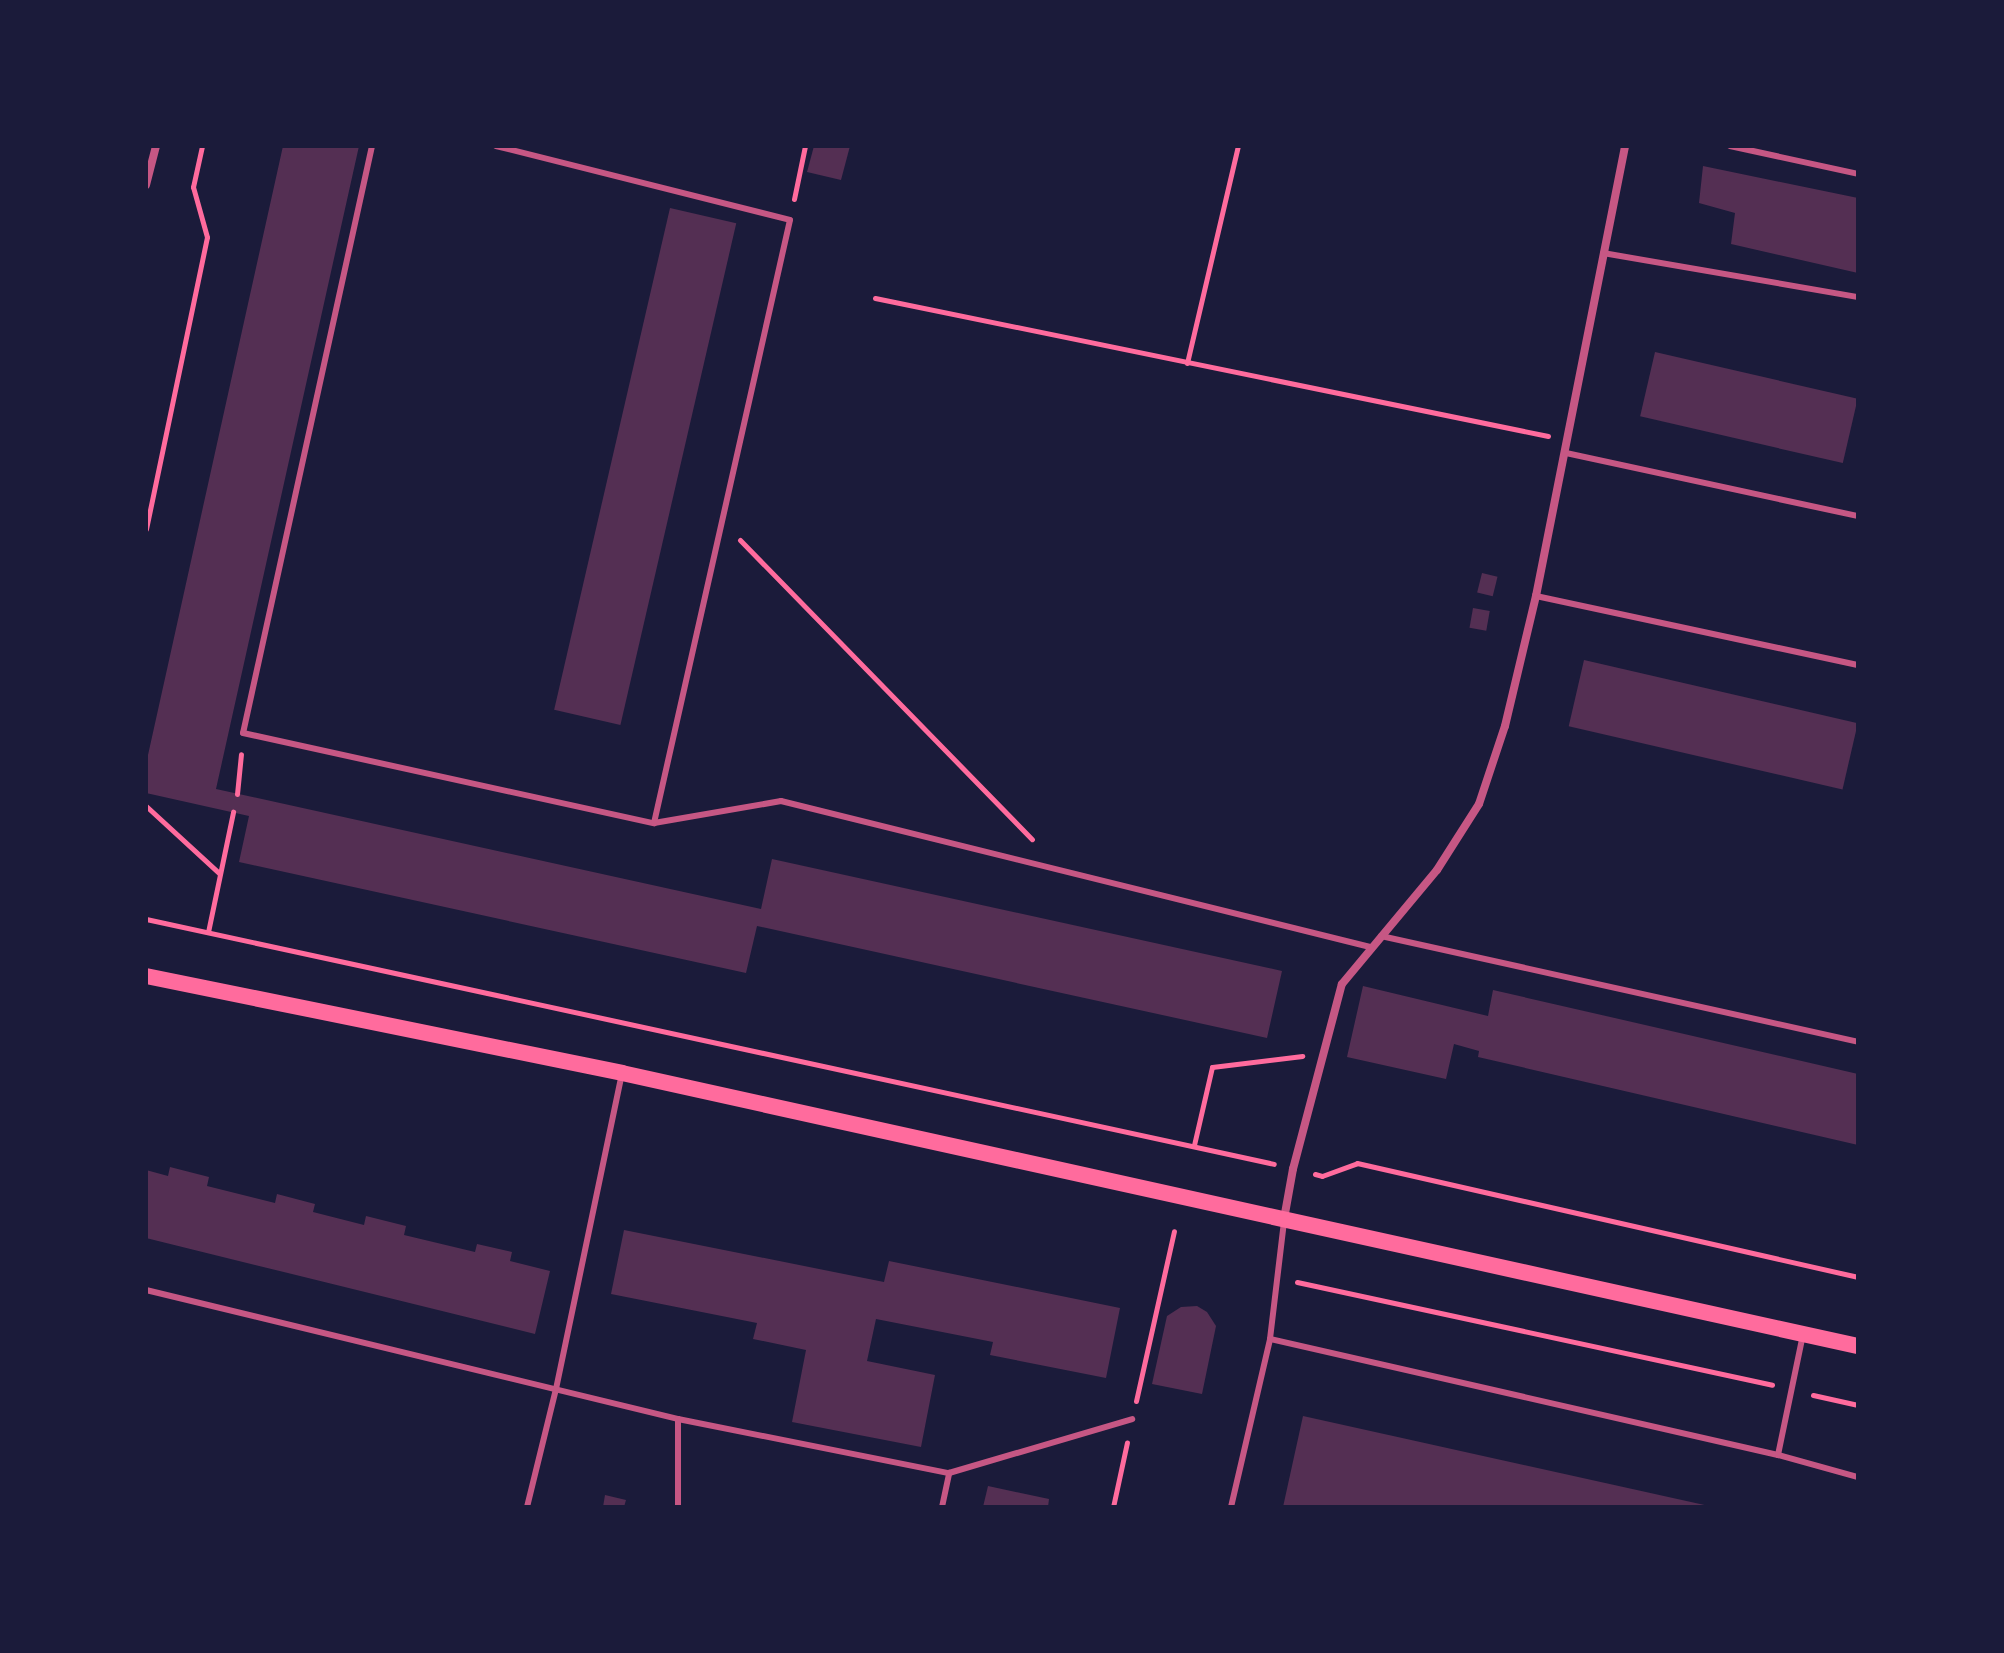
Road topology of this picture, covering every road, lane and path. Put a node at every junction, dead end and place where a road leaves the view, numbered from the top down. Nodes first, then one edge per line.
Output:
1 (156, 146) edge
2 (202, 146) edge
3 (372, 146) edge
4 (496, 146) edge
5 (530, 146) edge
6 (805, 146) edge
7 (1238, 146) edge
8 (1625, 146) edge
9 (1730, 146) edge
10 (528, 156) junction
11 (1858, 174) edge
12 (146, 185) edge
13 (790, 220) junction
14 (1603, 253) junction
15 (1858, 297) edge
16 (875, 298) dead end
17 (1187, 363) junction
18 (1548, 436) dead end
19 (1566, 453) junction
20 (1858, 516) edge
21 (721, 520) junction
22 (146, 529) edge
23 (1536, 596) junction
24 (1858, 665) edge
25 (243, 733) junction
26 (237, 794) dead end
27 (146, 806) edge
28 (233, 812) dead end
29 (654, 823) junction
30 (1063, 871) junction
31 (221, 875) junction
32 (146, 919) edge
33 (208, 932) junction
34 (1379, 936) junction
35 (1370, 947) junction
36 (146, 976) edge
37 (1858, 1042) edge
38 (1322, 1054) junction
39 (622, 1073) junction
40 (1194, 1145) junction
41 (1293, 1169) junction
42 (1284, 1221) junction
43 (1174, 1231) dead end
44 (1277, 1277) junction
45 (1858, 1277) edge
46 (146, 1290) edge
47 (1803, 1334) junction
48 (1270, 1339) junction
49 (1858, 1346) edge
50 (556, 1389) junction
51 (1791, 1390) junction
52 (1858, 1405) edge
53 (678, 1419) junction
54 (1132, 1419) junction
55 (1778, 1455) junction
56 (949, 1473) junction
57 (1858, 1477) edge
58 (527, 1507) edge
59 (678, 1507) edge
60 (942, 1507) edge
61 (1113, 1507) edge
62 (1231, 1507) edge

1 - 12 street
2 - 22 path
3 - 25 lane
4 - 10 lane
5 - 10 lane
6 - 13 path
7 - 17 path
8 - 14 street
9 - 11 lane
10 - 13 lane
13 - 21 lane
14 - 15 lane
14 - 19 street
16 - 17 path
17 - 18 path
19 - 20 lane
19 - 23 street
21 - 29 lane
21 - 30 path
23 - 24 lane
23 - 34 street
25 - 26 path
25 - 29 lane
27 - 31 path
28 - 31 path
29 - 30 lane
30 - 35 lane
31 - 33 path
32 - 33 path
33 - 40 path
34 - 35 street
34 - 37 lane
35 - 38 street
36 - 39 main road
38 - 40 path
38 - 41 street
39 - 42 main road
39 - 50 lane
40 - 41 path
41 - 42 street
41 - 45 path
42 - 44 lane
42 - 47 main road
43 - 54 path
44 - 48 lane
44 - 51 path
46 - 50 lane
47 - 49 main road
47 - 51 lane
48 - 55 lane
48 - 62 lane
50 - 53 lane
50 - 58 lane
51 - 52 path
51 - 55 lane
53 - 56 lane
53 - 59 lane
54 - 56 lane
54 - 61 path
55 - 57 lane
56 - 60 lane

